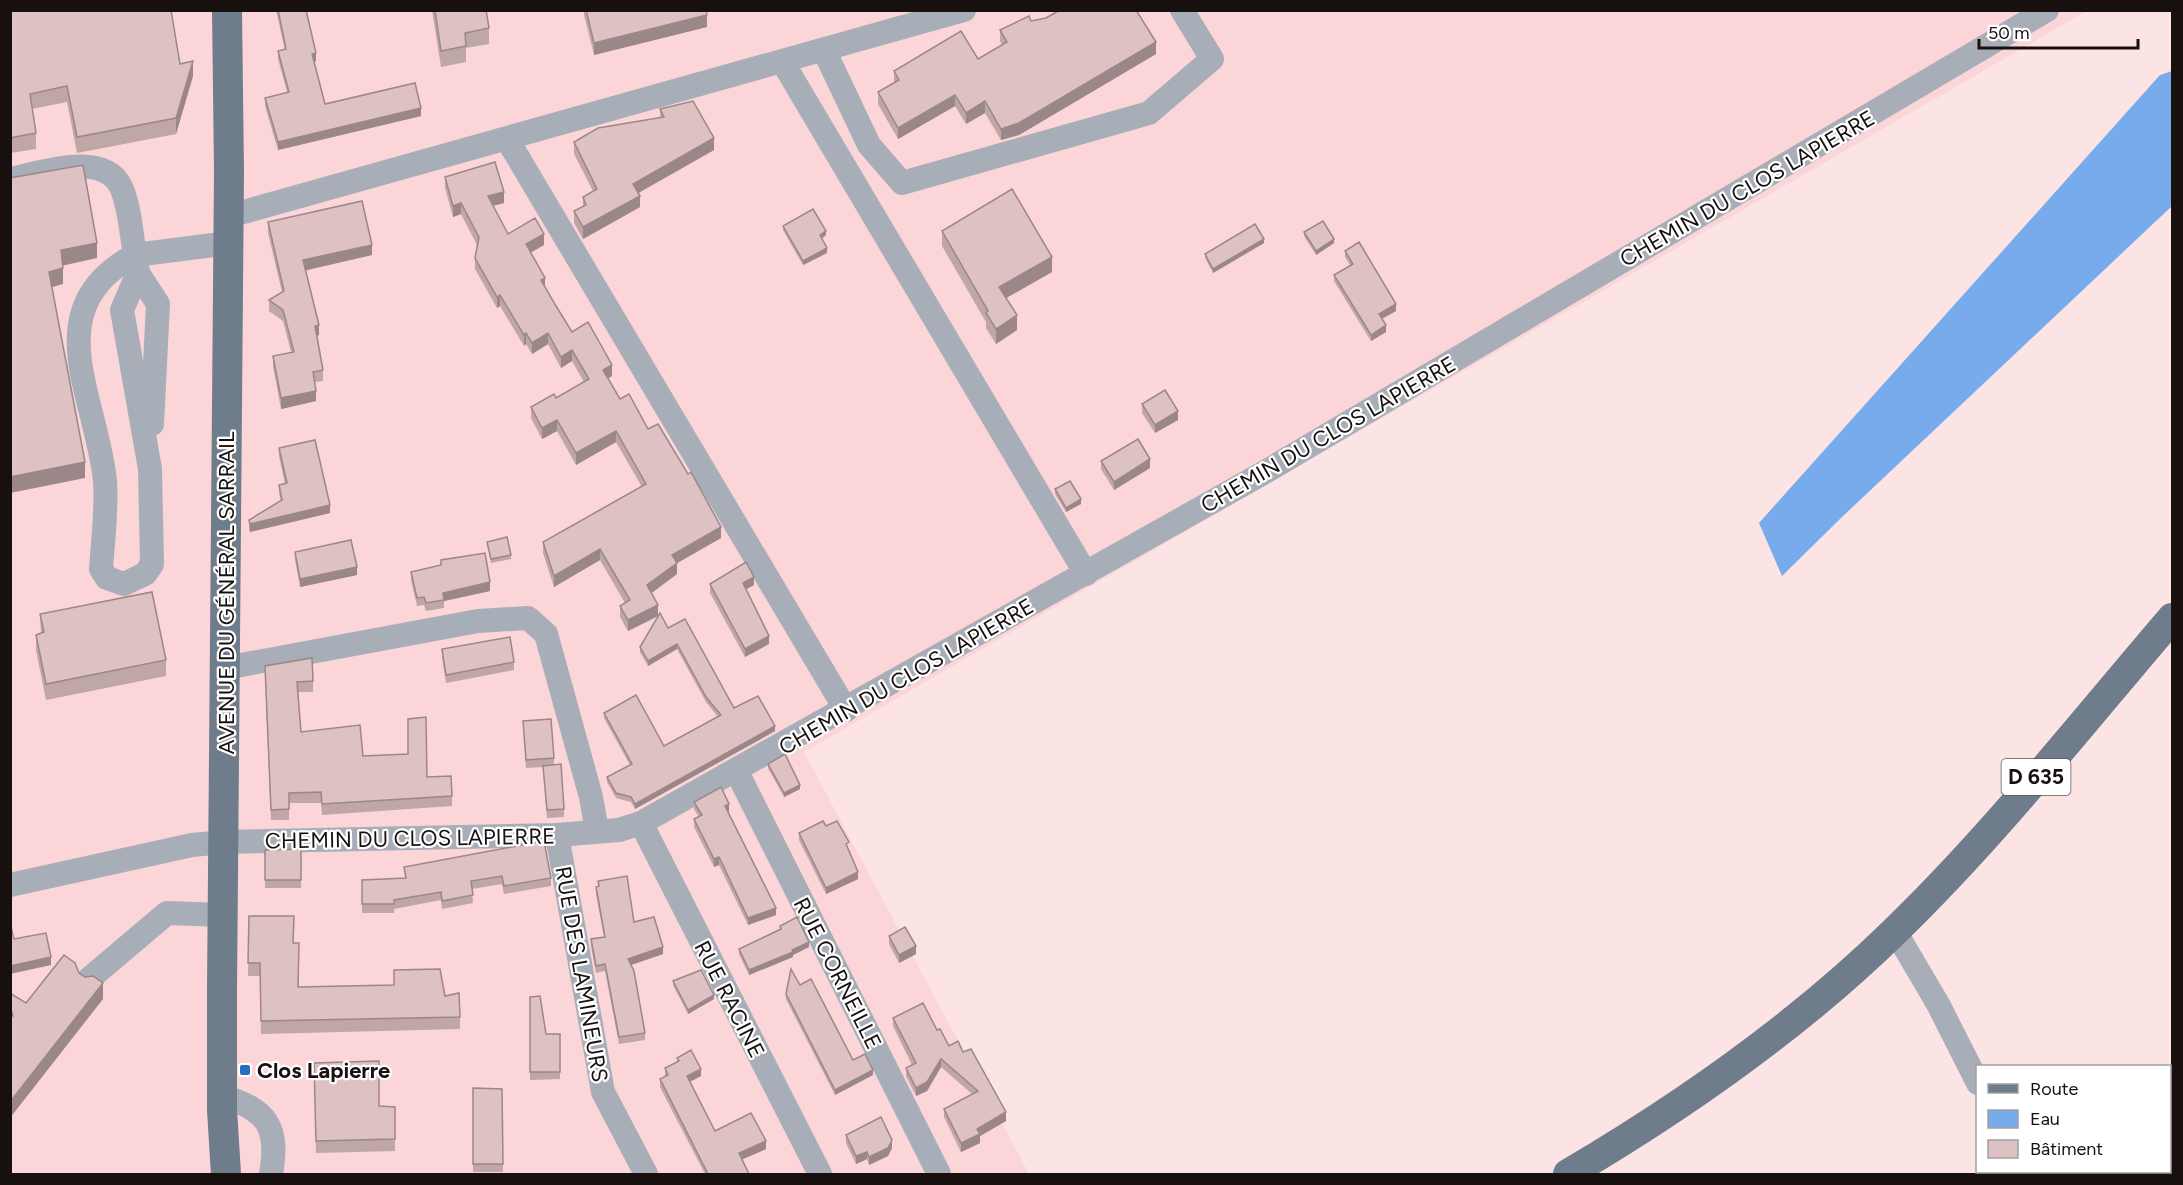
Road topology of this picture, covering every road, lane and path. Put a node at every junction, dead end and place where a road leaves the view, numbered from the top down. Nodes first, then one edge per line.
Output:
1 (227, 10) edge
2 (964, 10) edge
3 (1182, 10) edge
4 (2047, 10) edge
5 (824, 50) junction
6 (782, 62) junction
7 (507, 139) junction
8 (10, 179) edge
9 (229, 230) junction
10 (137, 264) junction
11 (150, 469) junction
12 (1086, 574) junction
13 (2172, 618) edge
14 (2172, 647) edge
15 (225, 668) junction
16 (846, 710) junction
17 (737, 772) junction
18 (641, 823) junction
19 (597, 831) junction
20 (558, 836) junction
21 (224, 842) junction
22 (10, 885) edge
23 (223, 915) junction
24 (1900, 939) junction
25 (89, 979) edge
26 (1976, 1081) edge
27 (222, 1096) junction
28 (226, 1174) edge
29 (271, 1174) edge
30 (646, 1174) edge
31 (820, 1174) edge
32 (939, 1174) edge
33 (1568, 1174) edge
34 (1602, 1174) edge

1 - 9 main road, AVENUE DU GÉNÉRAL SARRAIL
2 - 5 street
3 - 5 street
4 - 12 street, CHEMIN DU CLOS LAPIERRE
5 - 6 street
6 - 7 street
6 - 12 street
7 - 9 street
7 - 16 street
8 - 10 street
9 - 10 street
9 - 15 main road, AVENUE DU GÉNÉRAL SARRAIL
10 - 11 street
10 - 11 street
10 - 11 street
12 - 16 street, CHEMIN DU CLOS LAPIERRE
13 - 24 main road, D 635
14 - 24 main road, D 635
15 - 19 street
15 - 21 main road, AVENUE DU GÉNÉRAL SARRAIL
16 - 17 street, CHEMIN DU CLOS LAPIERRE
17 - 18 street, CHEMIN DU CLOS LAPIERRE
17 - 32 street, RUE CORNEILLE
18 - 19 street, CHEMIN DU CLOS LAPIERRE
18 - 31 street, RUE RACINE
19 - 20 street, CHEMIN DU CLOS LAPIERRE
20 - 21 street, CHEMIN DU CLOS LAPIERRE
20 - 30 street, RUE DES LAMINEURS
21 - 22 street, CHEMIN DU CLOS LAPIERRE
21 - 23 main road, AVENUE DU GÉNÉRAL SARRAIL
23 - 25 street
23 - 27 main road, AVENUE DU GÉNÉRAL SARRAIL
24 - 26 street
24 - 33 main road, D 635
24 - 34 main road, D 635
27 - 28 main road, AVENUE DU GÉNÉRAL SARRAIL
27 - 29 street

